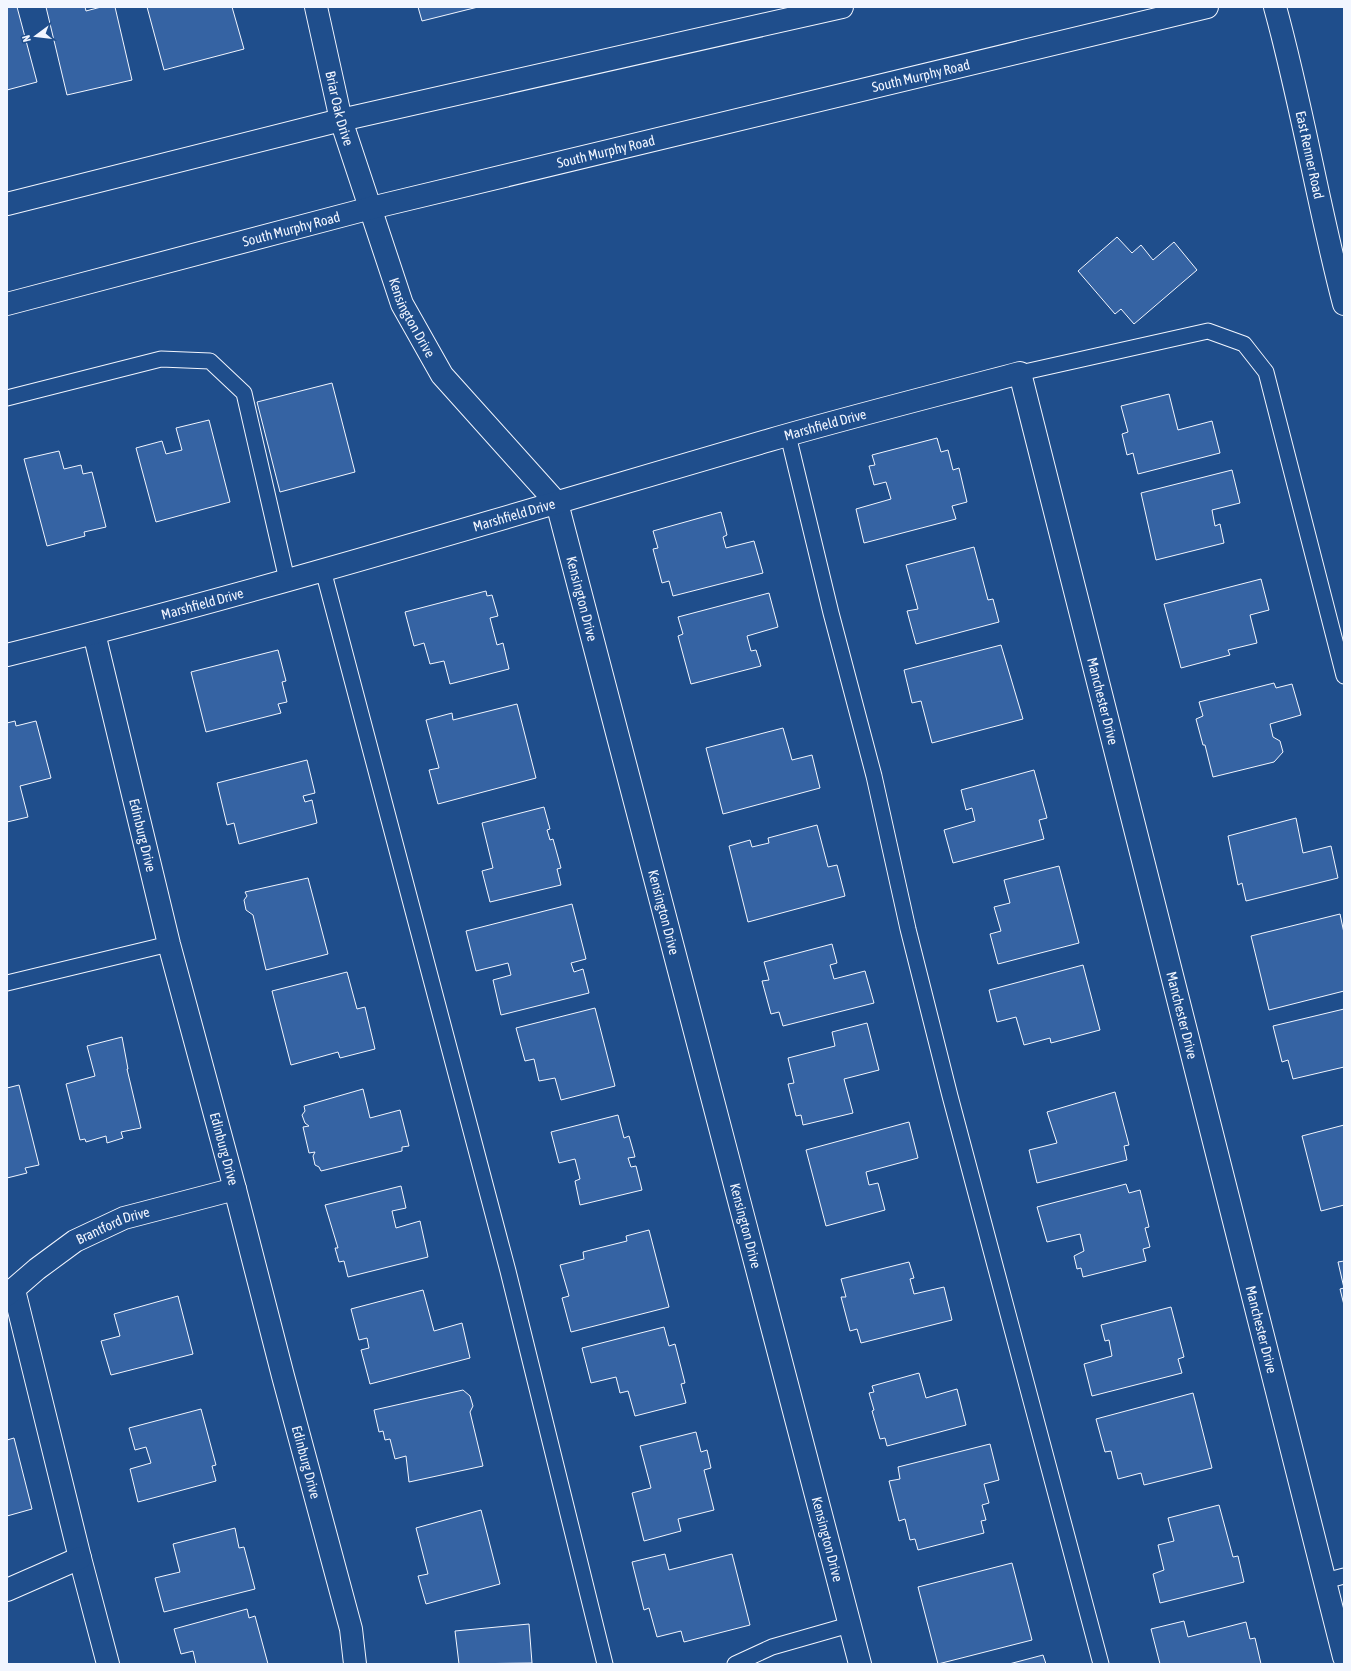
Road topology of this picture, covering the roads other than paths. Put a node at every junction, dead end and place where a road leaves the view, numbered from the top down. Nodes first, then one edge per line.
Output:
1 (316, 7) edge
2 (842, 7) edge
3 (1207, 7) edge
4 (1275, 7) edge
5 (341, 120) junction
6 (7, 204) edge
7 (371, 208) junction
8 (7, 304) edge
9 (1344, 304) edge
10 (1020, 373) junction
11 (7, 398) edge
12 (788, 435) junction
13 (557, 503) junction
14 (323, 570) junction
15 (287, 580) junction
16 (94, 633) junction
17 (7, 655) edge
18 (1344, 676) edge
19 (169, 944) junction
20 (7, 982) edge
21 (235, 1189) junction
22 (10, 1293) edge
23 (80, 1558) junction
24 (1334, 1579) edge
25 (7, 1590) edge
26 (849, 1625) junction
27 (1344, 1657) edge
28 (108, 1664) edge
29 (355, 1664) edge
30 (605, 1664) edge
31 (735, 1664) edge
32 (860, 1664) edge
33 (1101, 1664) edge

1 - 5 street, Briar Oak Drive
2 - 5 street
3 - 7 street, South Murphy Road
4 - 9 street, East Renner Road
5 - 6 street
5 - 7 street, Briar Oak Drive
7 - 8 street, South Murphy Road
7 - 13 street, Kensington Drive
10 - 12 street, Marshfield Drive
10 - 18 lane
10 - 24 street, Manchester Drive
11 - 15 lane
12 - 13 street, Marshfield Drive
12 - 33 lane
13 - 14 street, Marshfield Drive
13 - 26 street, Kensington Drive
14 - 15 street, Marshfield Drive
14 - 30 lane
15 - 16 street, Marshfield Drive
16 - 17 street, Marshfield Drive
16 - 19 street, Edinburg Drive
19 - 20 lane
19 - 21 street, Edinburg Drive
21 - 22 street, Brantford Drive
21 - 29 street, Edinburg Drive
22 - 23 street
23 - 25 street
23 - 28 street
24 - 27 street, Manchester Drive
26 - 31 lane
26 - 32 street, Kensington Drive

